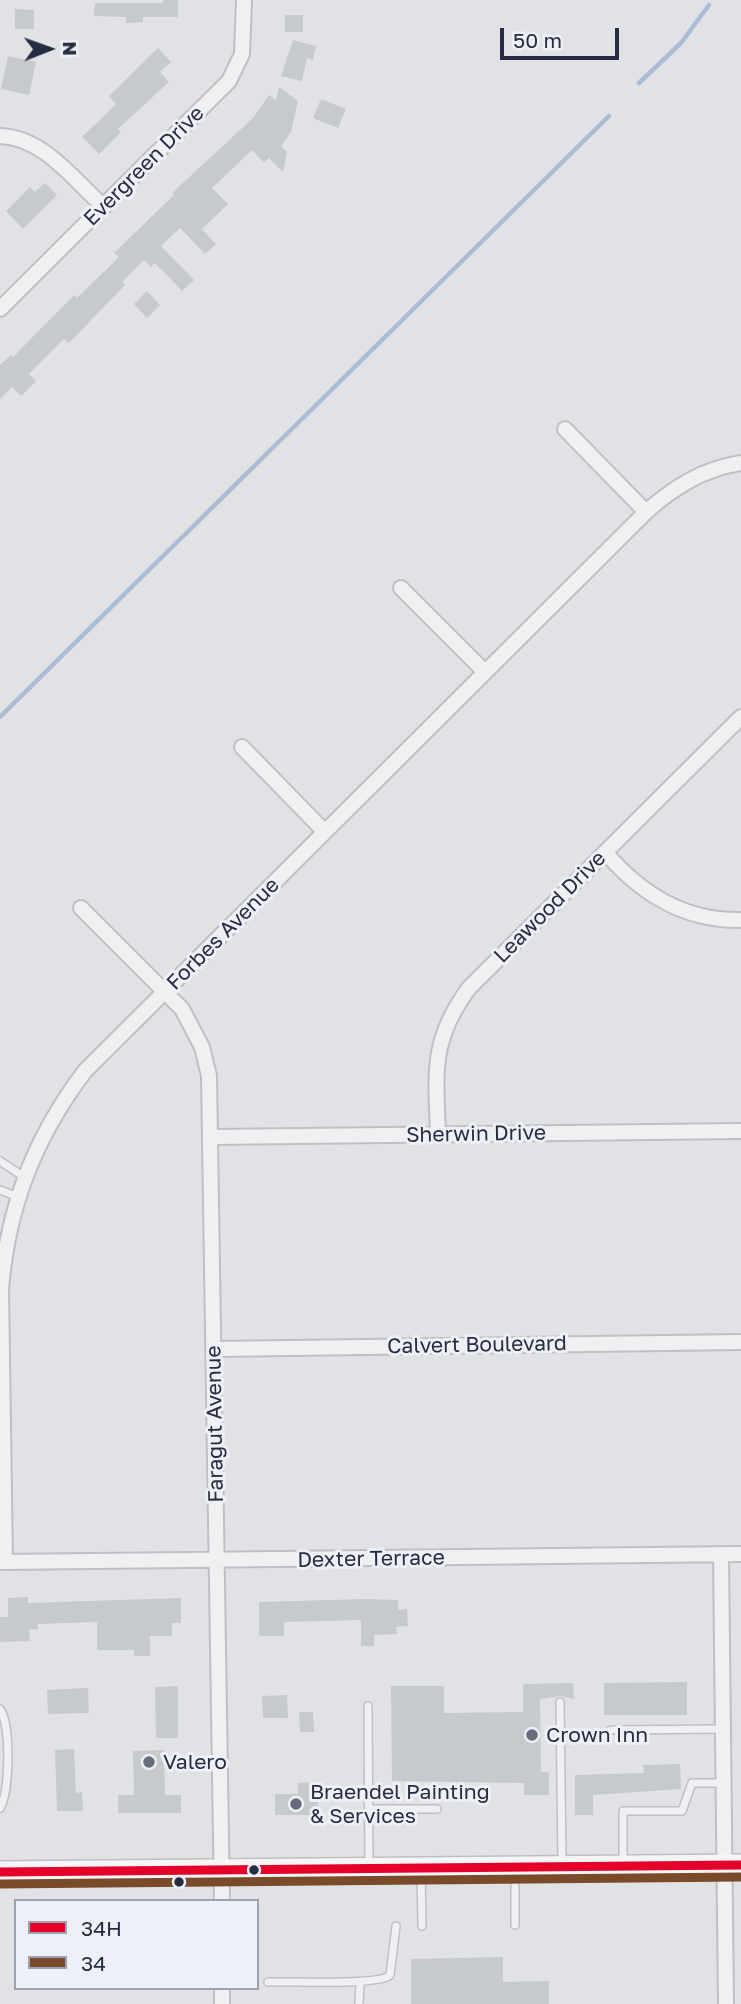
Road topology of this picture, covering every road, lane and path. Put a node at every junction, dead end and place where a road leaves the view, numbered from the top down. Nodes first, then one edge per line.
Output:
1 (244, 0) edge
2 (0, 136) edge
3 (104, 207) junction
4 (0, 309) edge
5 (565, 429) dead end
6 (741, 463) edge
7 (646, 512) junction
8 (401, 588) dead end
9 (485, 672) junction
10 (741, 717) edge
11 (242, 747) dead end
12 (325, 832) junction
13 (605, 852) junction
14 (81, 908) dead end
15 (741, 920) edge
16 (166, 991) junction
17 (741, 1132) edge
18 (438, 1135) junction
19 (211, 1137) junction
20 (0, 1160) edge
21 (24, 1177) junction
22 (0, 1190) edge
23 (18, 1197) junction
24 (1, 1336) edge
25 (741, 1342) edge
26 (214, 1349) junction
27 (721, 1554) junction
28 (741, 1554) edge
29 (217, 1560) junction
30 (2, 1562) edge
31 (560, 1702) dead end
32 (368, 1706) dead end
33 (0, 1709) edge
34 (3, 1722) edge
35 (723, 1728) junction
36 (611, 1730) dead end
37 (723, 1783) junction
38 (0, 1808) edge
39 (369, 1809) junction
40 (437, 1809) dead end
41 (733, 1865) edge
42 (562, 1866) junction
43 (623, 1866) junction
44 (514, 1867) junction
45 (369, 1868) junction
46 (421, 1868) junction
47 (221, 1870) junction
48 (0, 1872) edge
49 (222, 1899) edge
50 (515, 1925) dead end
51 (396, 1926) dead end
52 (422, 1926) dead end
53 (268, 1982) dead end
54 (360, 1984) junction
55 (359, 2004) edge
56 (726, 2004) edge

1 - 3 street, Evergreen Drive
2 - 3 street
3 - 4 street, Evergreen Drive
5 - 7 street
6 - 7 street, Forbes Avenue
7 - 9 street, Forbes Avenue
8 - 9 street
9 - 12 street, Forbes Avenue
10 - 13 street, Leawood Drive
11 - 12 street
12 - 16 street, Forbes Avenue
13 - 15 street
13 - 18 street, Leawood Drive
14 - 16 street, Faragut Avenue
16 - 19 street, Faragut Avenue
16 - 21 street, Forbes Avenue
17 - 18 street, Sherwin Drive
18 - 19 street, Sherwin Drive
19 - 26 street, Faragut Avenue
20 - 21 lane
21 - 23 street, Forbes Avenue
22 - 23 lane
23 - 24 street, Forbes Avenue
24 - 30 street, Forbes Avenue
25 - 26 street, Calvert Boulevard
26 - 29 street, Faragut Avenue
27 - 28 street, Dexter Terrace
27 - 29 street, Dexter Terrace
27 - 35 street
29 - 30 street, Dexter Terrace
29 - 47 street, Faragut Avenue
31 - 42 lane
32 - 39 lane
33 - 34 lane
34 - 38 lane
35 - 36 lane
35 - 37 street
37 - 41 street
37 - 43 lane
39 - 40 lane
39 - 45 lane
41 - 43 main road
41 - 56 street
42 - 43 main road
42 - 44 main road
44 - 46 main road
44 - 50 lane
45 - 46 main road
45 - 47 main road
46 - 52 lane
47 - 48 main road
47 - 49 street, Faragut Avenue
51 - 54 lane
53 - 54 lane
54 - 55 lane

